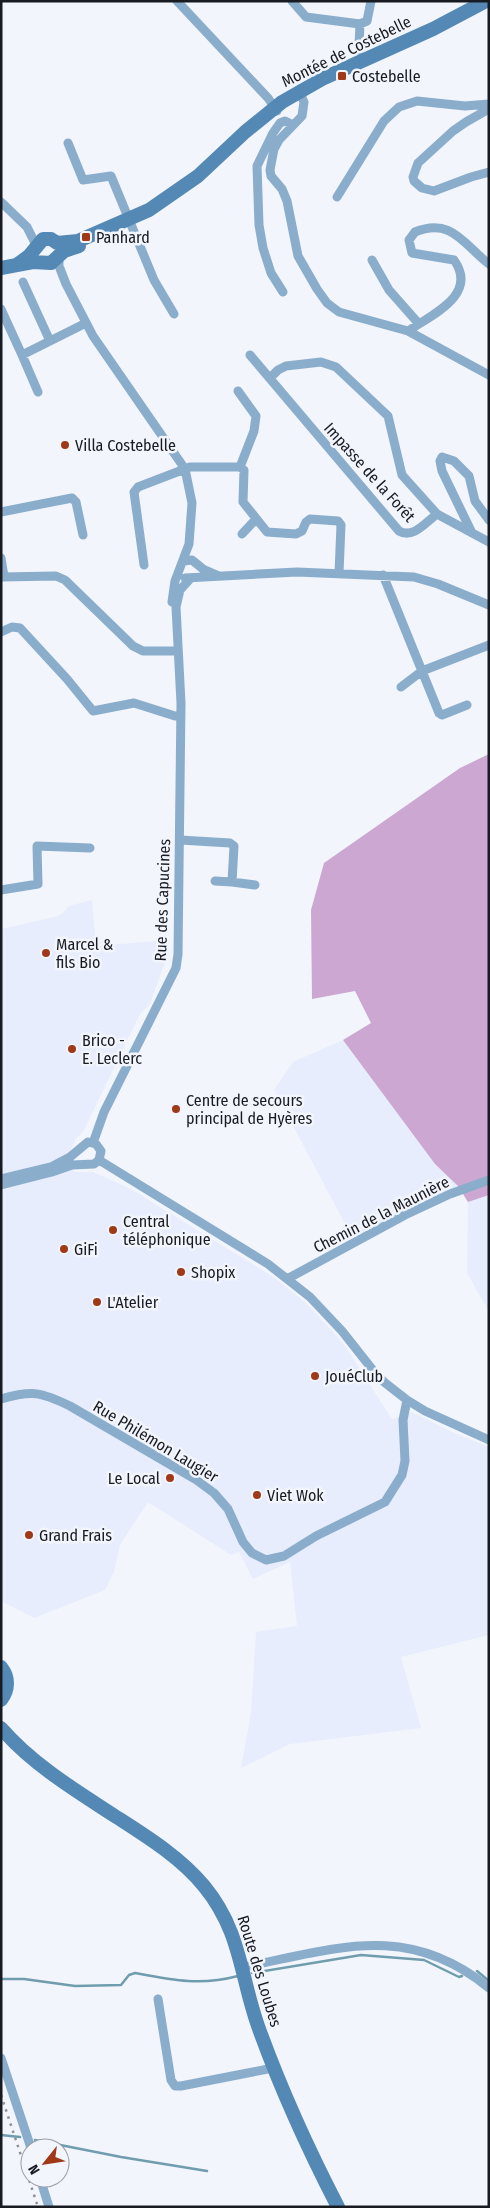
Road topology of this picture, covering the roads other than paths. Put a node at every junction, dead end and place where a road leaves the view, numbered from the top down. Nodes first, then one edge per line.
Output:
1 (177, 1) edge
2 (292, 1) edge
3 (371, 1) edge
4 (486, 1) edge
5 (489, 6) edge
6 (360, 24) junction
7 (358, 66) junction
8 (301, 94) junction
9 (489, 104) edge
10 (489, 109) edge
11 (277, 110) junction
12 (293, 125) junction
13 (68, 142) dead end
14 (489, 172) edge
15 (337, 197) dead end
16 (1, 202) edge
17 (129, 222) junction
18 (27, 227) junction
19 (46, 251) junction
20 (372, 260) dead end
21 (489, 264) edge
22 (1, 268) edge
23 (23, 282) dead end
24 (283, 292) dead end
25 (1, 309) edge
26 (174, 314) dead end
27 (86, 323) junction
28 (418, 324) junction
29 (408, 332) junction
30 (50, 341) junction
31 (22, 355) junction
32 (250, 355) dead end
33 (489, 375) edge
34 (270, 378) junction
35 (238, 391) dead end
36 (38, 392) dead end
37 (240, 467) junction
38 (185, 469) junction
39 (1, 512) edge
40 (436, 514) junction
41 (256, 518) junction
42 (489, 520) edge
43 (242, 534) dead end
44 (472, 534) junction
45 (84, 535) dead end
46 (489, 542) edge
47 (190, 544) junction
48 (1, 558) edge
49 (184, 561) junction
50 (195, 563) junction
51 (144, 565) dead end
52 (180, 570) junction
53 (339, 573) junction
54 (220, 576) junction
55 (382, 576) junction
56 (3, 577) edge
57 (192, 578) junction
58 (488, 601) edge
59 (1, 632) edge
60 (177, 640) junction
61 (489, 645) edge
62 (178, 651) junction
63 (422, 671) junction
64 (401, 687) dead end
65 (467, 705) dead end
66 (180, 716) junction
67 (180, 840) junction
68 (90, 848) dead end
69 (215, 881) dead end
70 (232, 882) junction
71 (256, 885) dead end
72 (1, 890) edge
73 (93, 1143) junction
74 (80, 1148) junction
75 (99, 1160) junction
76 (87, 1164) junction
77 (1, 1178) edge
78 (489, 1180) edge
79 (1, 1185) edge
80 (288, 1279) junction
81 (1, 1399) edge
82 (406, 1400) junction
83 (489, 1440) edge
84 (1, 1666) edge
85 (1, 1700) edge
86 (1, 1719) edge
87 (1, 1728) edge
88 (14, 1740) junction
89 (243, 1967) junction
90 (489, 1988) edge
91 (158, 2000) dead end
92 (1, 2058) edge
93 (273, 2068) junction
94 (28, 2138) edge
95 (43, 2188) edge
96 (49, 2207) edge
97 (338, 2207) edge

1 - 11 street
2 - 6 street
3 - 6 street
4 - 7 main road, Montée de Costebelle
5 - 7 main road, Montée de Costebelle
6 - 7 street
7 - 8 main road, Montée de Costebelle
8 - 11 main road, Montée de Costebelle
8 - 12 street
9 - 15 street
10 - 14 street
11 - 17 main road, Montée de Costebelle
12 - 24 street
12 - 29 street
13 - 17 street
16 - 18 street
17 - 19 main road, Montée de Costebelle
17 - 26 street
18 - 19 street
18 - 19 street
19 - 22 main road, Montée de Costebelle
19 - 27 street
20 - 28 street
21 - 28 street
23 - 30 street
25 - 31 street
27 - 30 street
27 - 38 street
28 - 29 street
29 - 33 street
30 - 31 street
31 - 36 street
32 - 34 street, Impasse de la Forêt
34 - 40 street, Impasse de la Forêt
34 - 40 street
35 - 37 street
37 - 38 street
37 - 41 street
38 - 47 street
38 - 51 street
39 - 45 street
40 - 44 street, Impasse de la Forêt
41 - 43 street
41 - 53 street
42 - 44 street
44 - 46 street, Impasse de la Forêt
47 - 49 street
47 - 50 street
48 - 56 street
49 - 50 street
49 - 52 street
50 - 54 street
50 - 57 street
52 - 57 street
52 - 60 street, Rue des Capucines
53 - 54 street
53 - 55 street
54 - 57 street
55 - 58 street
55 - 63 street
56 - 62 street
57 - 60 street, Rue des Capucines
59 - 66 street
60 - 62 street, Rue des Capucines
61 - 63 street
62 - 66 street, Rue des Capucines
63 - 64 street
63 - 65 street
66 - 67 street, Rue des Capucines
67 - 70 street
67 - 73 street, Rue des Capucines
68 - 72 street
69 - 70 street
70 - 71 street
73 - 74 street
73 - 75 street
74 - 76 street
74 - 77 street
75 - 76 street
75 - 80 street
76 - 79 street
78 - 80 street, Chemin de la Maunière
80 - 82 street
81 - 82 street, Rue Philémon Laugier
82 - 83 street
84 - 85 main road
86 - 88 main road, Route des Loubes
87 - 88 main road, Route des Loubes
88 - 89 main road, Route des Loubes
89 - 90 street
89 - 93 main road, Route des Loubes
91 - 93 street
92 - 94 street
93 - 97 main road, Route des Loubes
95 - 96 street

